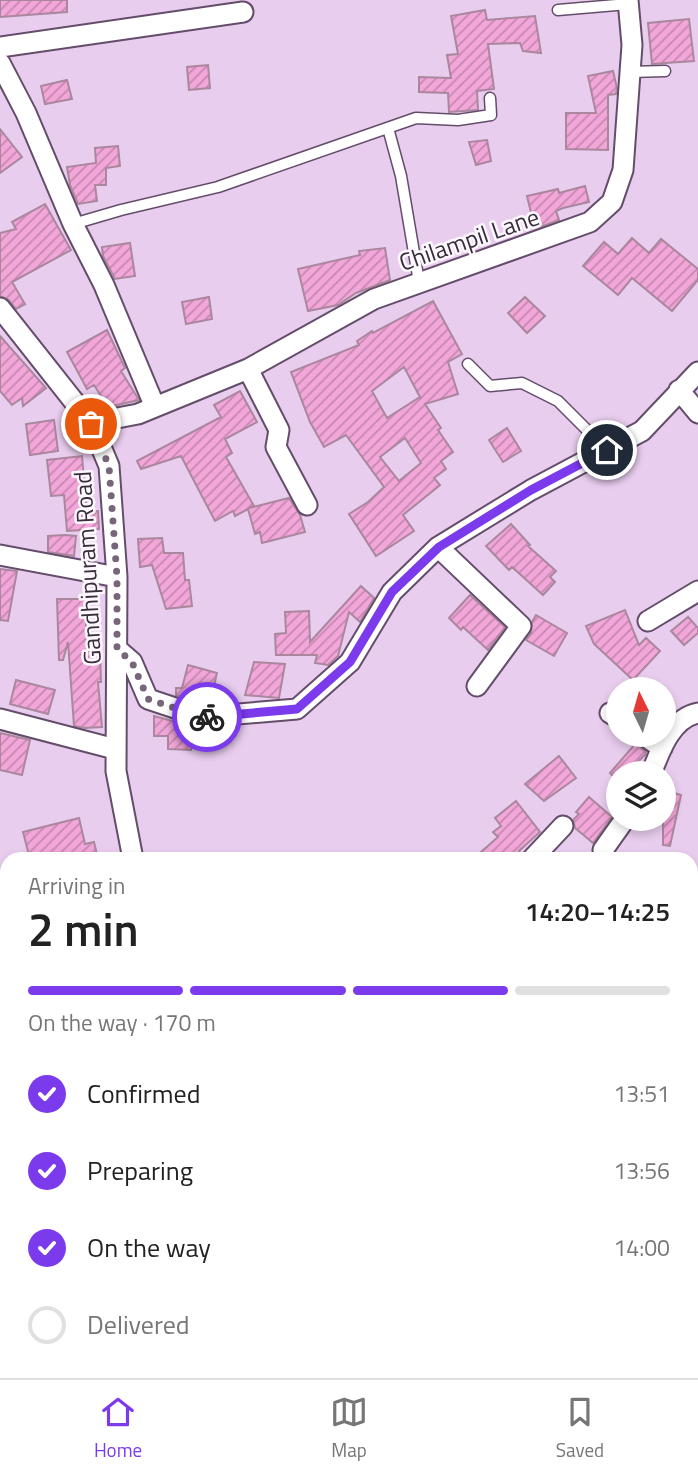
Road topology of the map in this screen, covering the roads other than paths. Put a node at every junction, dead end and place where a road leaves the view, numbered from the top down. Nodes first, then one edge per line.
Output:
1 (628, 2) edge
2 (558, 9) dead end
3 (243, 12) dead end
4 (0, 47) edge
5 (0, 63) edge
6 (665, 71) dead end
7 (630, 72) junction
8 (490, 98) dead end
9 (388, 128) junction
10 (73, 224) junction
11 (419, 282) junction
12 (0, 308) edge
13 (468, 365) dead end
14 (248, 369) junction
15 (698, 372) edge
16 (680, 390) junction
17 (155, 407) junction
18 (698, 413) edge
19 (91, 424) junction
20 (607, 450) junction
21 (307, 505) dead end
22 (439, 547) junction
23 (0, 555) edge
24 (117, 577) junction
25 (698, 591) edge
26 (648, 621) dead end
27 (117, 649) junction
28 (477, 686) dead end
29 (698, 713) edge
30 (0, 719) edge
31 (662, 748) joint
32 (116, 749) junction
33 (656, 761) edge
34 (563, 826) dead end
35 (616, 831) edge
36 (603, 850) dead end
37 (132, 852) edge
38 (539, 852) edge

1 - 2 lane
1 - 7 street, Chilampil Lane
3 - 4 street
5 - 10 street
6 - 7 lane
7 - 11 street, Chilampil Lane
8 - 9 lane
9 - 10 lane
9 - 11 lane
10 - 17 street
11 - 14 street, Chilampil Lane
12 - 19 street, Gandhipuram Road
13 - 20 lane
14 - 17 street, Chilampil Lane
14 - 21 street
15 - 16 street
16 - 18 street
16 - 20 street
17 - 19 street, Chilampil Lane
19 - 24 street, Gandhipuram Road
20 - 22 street
22 - 27 street
22 - 28 street
23 - 24 street
24 - 27 street, Gandhipuram Road
25 - 26 street
27 - 32 street, Gandhipuram Road
29 - 31 street
30 - 32 street
31 - 33 street
32 - 37 street, Gandhipuram Road
34 - 38 street
35 - 36 street

